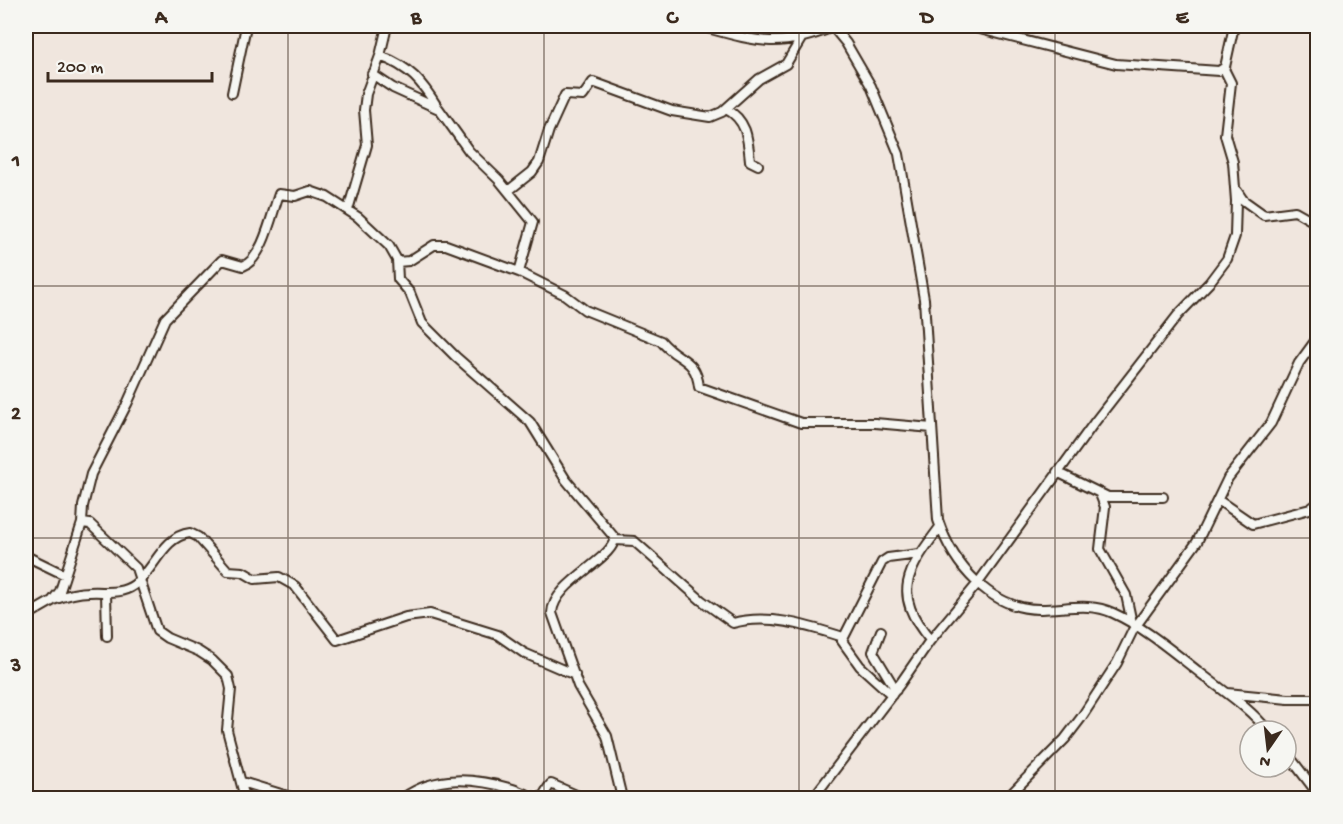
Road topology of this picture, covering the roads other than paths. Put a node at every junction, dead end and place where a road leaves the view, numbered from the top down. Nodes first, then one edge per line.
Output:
1 (246, 26) edge
2 (387, 26) edge
3 (700, 26) edge
4 (833, 26) edge
5 (968, 26) edge
6 (1234, 26) edge
7 (801, 39) junction
8 (380, 56) junction
9 (1224, 69) junction
10 (372, 75) junction
11 (232, 93) dead end
12 (439, 109) junction
13 (726, 109) junction
14 (758, 165) dead end
15 (508, 190) junction
16 (1236, 190) junction
17 (348, 210) junction
18 (1317, 224) edge
19 (398, 262) junction
20 (519, 272) junction
21 (1317, 337) edge
22 (932, 428) junction
23 (1057, 472) junction
24 (1100, 494) junction
25 (1163, 497) dead end
26 (1218, 500) junction
27 (1317, 503) edge
28 (82, 524) junction
29 (940, 526) junction
30 (615, 540) junction
31 (920, 554) junction
32 (26, 556) edge
33 (65, 574) junction
34 (141, 579) junction
35 (978, 584) junction
36 (106, 592) junction
37 (51, 601) junction
38 (28, 613) edge
39 (1134, 624) junction
40 (881, 631) dead end
41 (107, 636) dead end
42 (843, 637) junction
43 (930, 640) junction
44 (575, 675) junction
45 (894, 692) junction
46 (1226, 693) junction
47 (1317, 699) edge
48 (1258, 719) edge
49 (1298, 768) edge
50 (242, 782) junction
51 (1317, 794) edge
52 (1012, 797) edge
53 (245, 798) edge
54 (294, 798) edge
55 (403, 798) edge
56 (583, 798) edge
57 (622, 798) edge
58 (813, 798) edge

1 - 11 street
2 - 8 street
3 - 7 street
4 - 7 street
4 - 22 street
5 - 9 street
6 - 9 street
7 - 13 street
8 - 10 street
8 - 12 street
9 - 16 street
10 - 12 street
10 - 17 street
12 - 15 street
13 - 14 street
13 - 15 street
15 - 20 street
16 - 18 street
16 - 23 street
17 - 19 street
17 - 28 street
19 - 20 street
19 - 30 street
20 - 22 street
21 - 26 street
22 - 29 street
23 - 24 street
23 - 35 street
24 - 25 street
24 - 39 street
26 - 27 street
26 - 39 street
28 - 33 street
28 - 34 street
29 - 31 street
29 - 35 street
30 - 42 street
30 - 44 street
31 - 42 street
31 - 43 street
32 - 33 street
33 - 37 street
34 - 36 street
34 - 44 street
34 - 50 street
35 - 39 street
35 - 43 street
36 - 37 street
36 - 41 street
37 - 38 street
39 - 46 street
39 - 52 street
40 - 45 street
42 - 45 street
43 - 45 street
44 - 57 street
45 - 58 street
46 - 47 street
46 - 48 street
49 - 51 street
50 - 53 street
50 - 54 street
55 - 56 street

